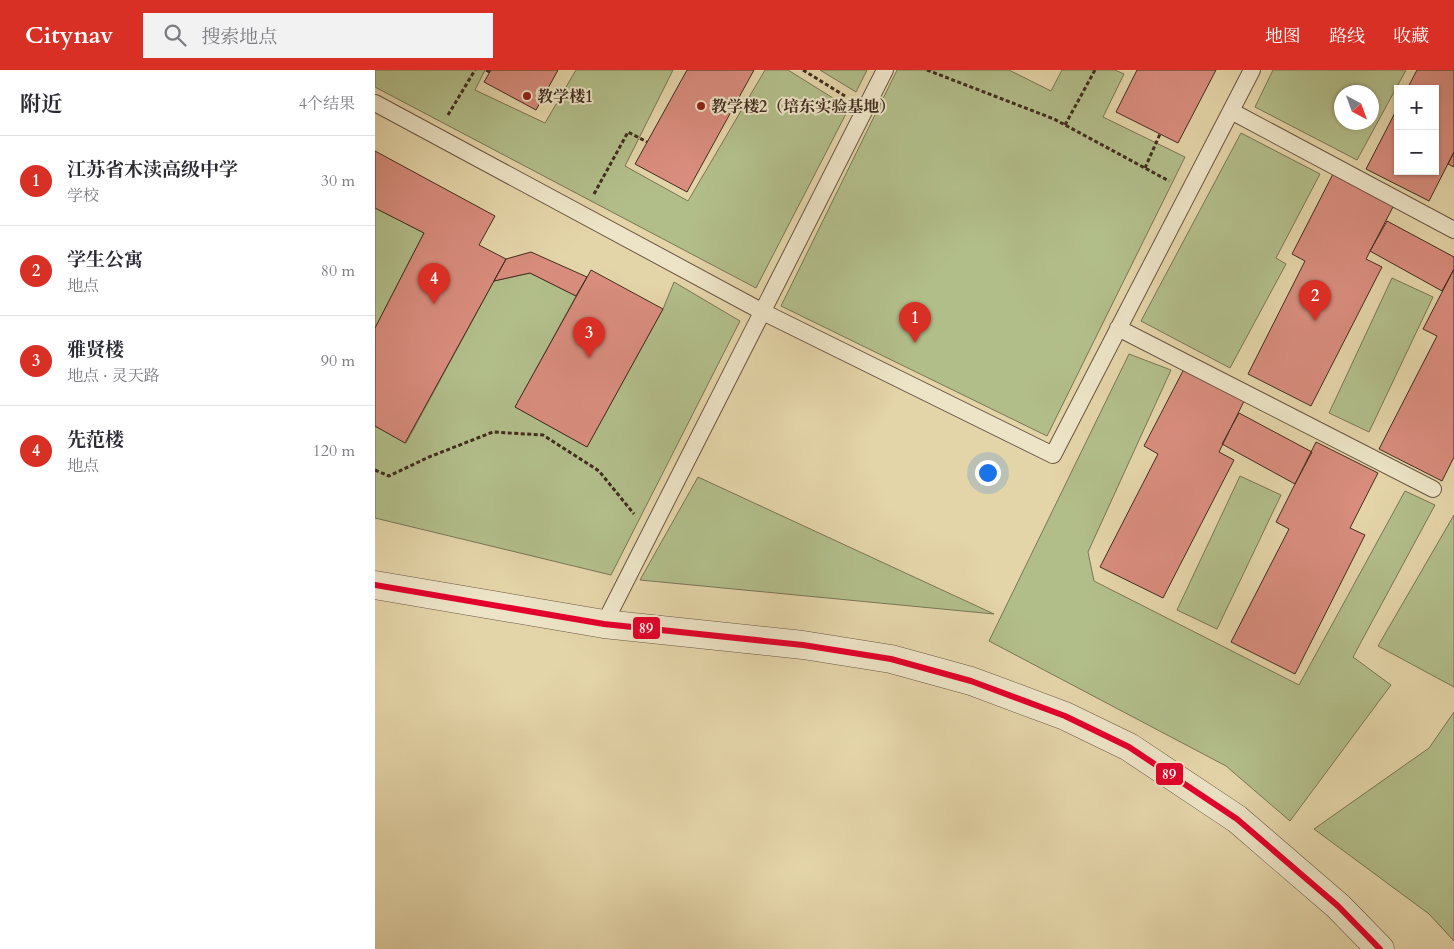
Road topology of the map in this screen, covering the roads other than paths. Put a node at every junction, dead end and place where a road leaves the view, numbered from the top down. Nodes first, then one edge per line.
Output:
1 (885, 70) edge
2 (1252, 70) edge
3 (375, 103) edge
4 (1231, 111) junction
5 (1454, 230) edge
6 (763, 312) junction
7 (1118, 328) junction
8 (1433, 489) dead end
9 (375, 585) edge
10 (604, 624) junction
11 (1380, 949) edge

1 - 6 lane
2 - 4 lane
3 - 6 lane
4 - 5 lane
4 - 7 lane
6 - 7 lane
6 - 10 lane
7 - 8 lane
9 - 10 street
10 - 11 street

